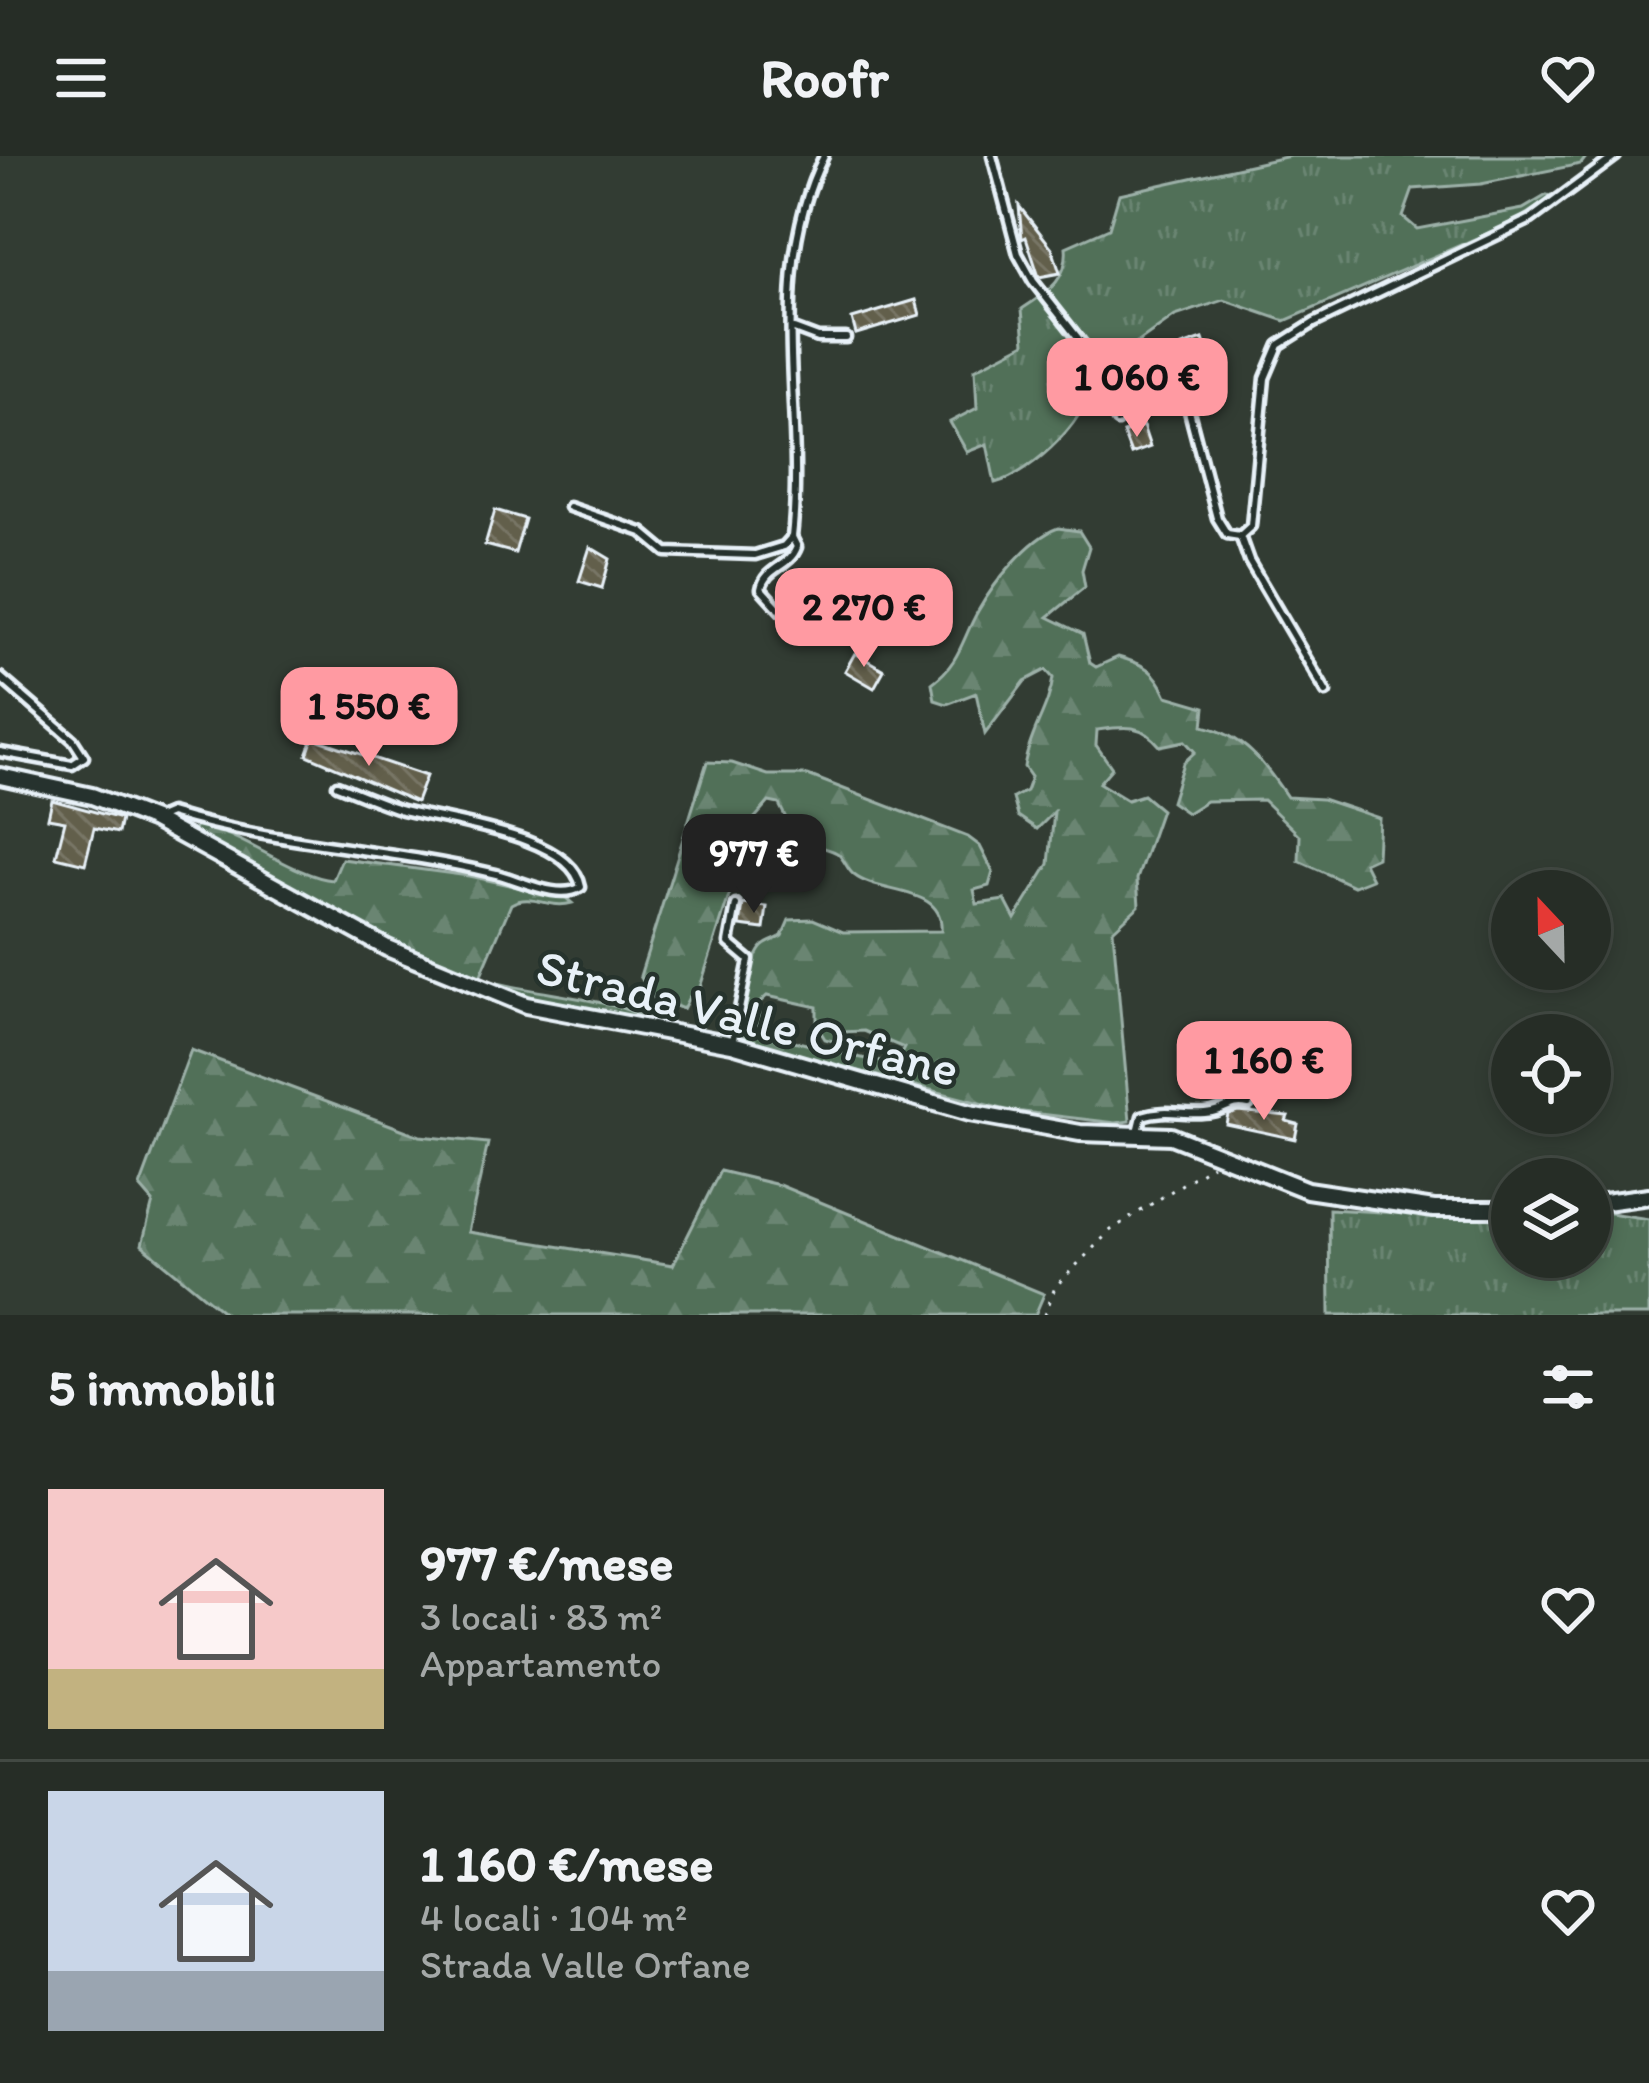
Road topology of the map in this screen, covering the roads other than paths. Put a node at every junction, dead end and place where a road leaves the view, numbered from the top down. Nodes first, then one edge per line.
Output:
1 (824, 156) edge
2 (992, 156) edge
3 (1616, 156) edge
4 (794, 329) junction
5 (846, 338) dead end
6 (1189, 411) dead end
7 (1118, 421) dead end
8 (569, 507) dead end
9 (1240, 536) junction
10 (792, 537) junction
11 (782, 612) dead end
12 (0, 677) edge
13 (1326, 692) dead end
14 (0, 752) edge
15 (0, 776) edge
16 (337, 785) dead end
17 (154, 820) junction
18 (736, 905) dead end
19 (731, 1044) junction
20 (1249, 1104) dead end
21 (1138, 1132) junction
22 (1649, 1196) edge
23 (1611, 1201) edge
24 (1491, 1209) edge

1 - 4 lane
2 - 7 lane
3 - 9 lane
4 - 5 lane
4 - 10 lane
6 - 9 lane
8 - 10 lane
9 - 13 lane
10 - 11 lane
12 - 14 lane
15 - 17 street, Strada Valle Orfane
16 - 17 lane
17 - 19 street, Strada Valle Orfane
18 - 19 lane
19 - 21 street, Strada Valle Orfane
20 - 21 lane
21 - 24 street, Strada Valle Orfane
22 - 23 street

